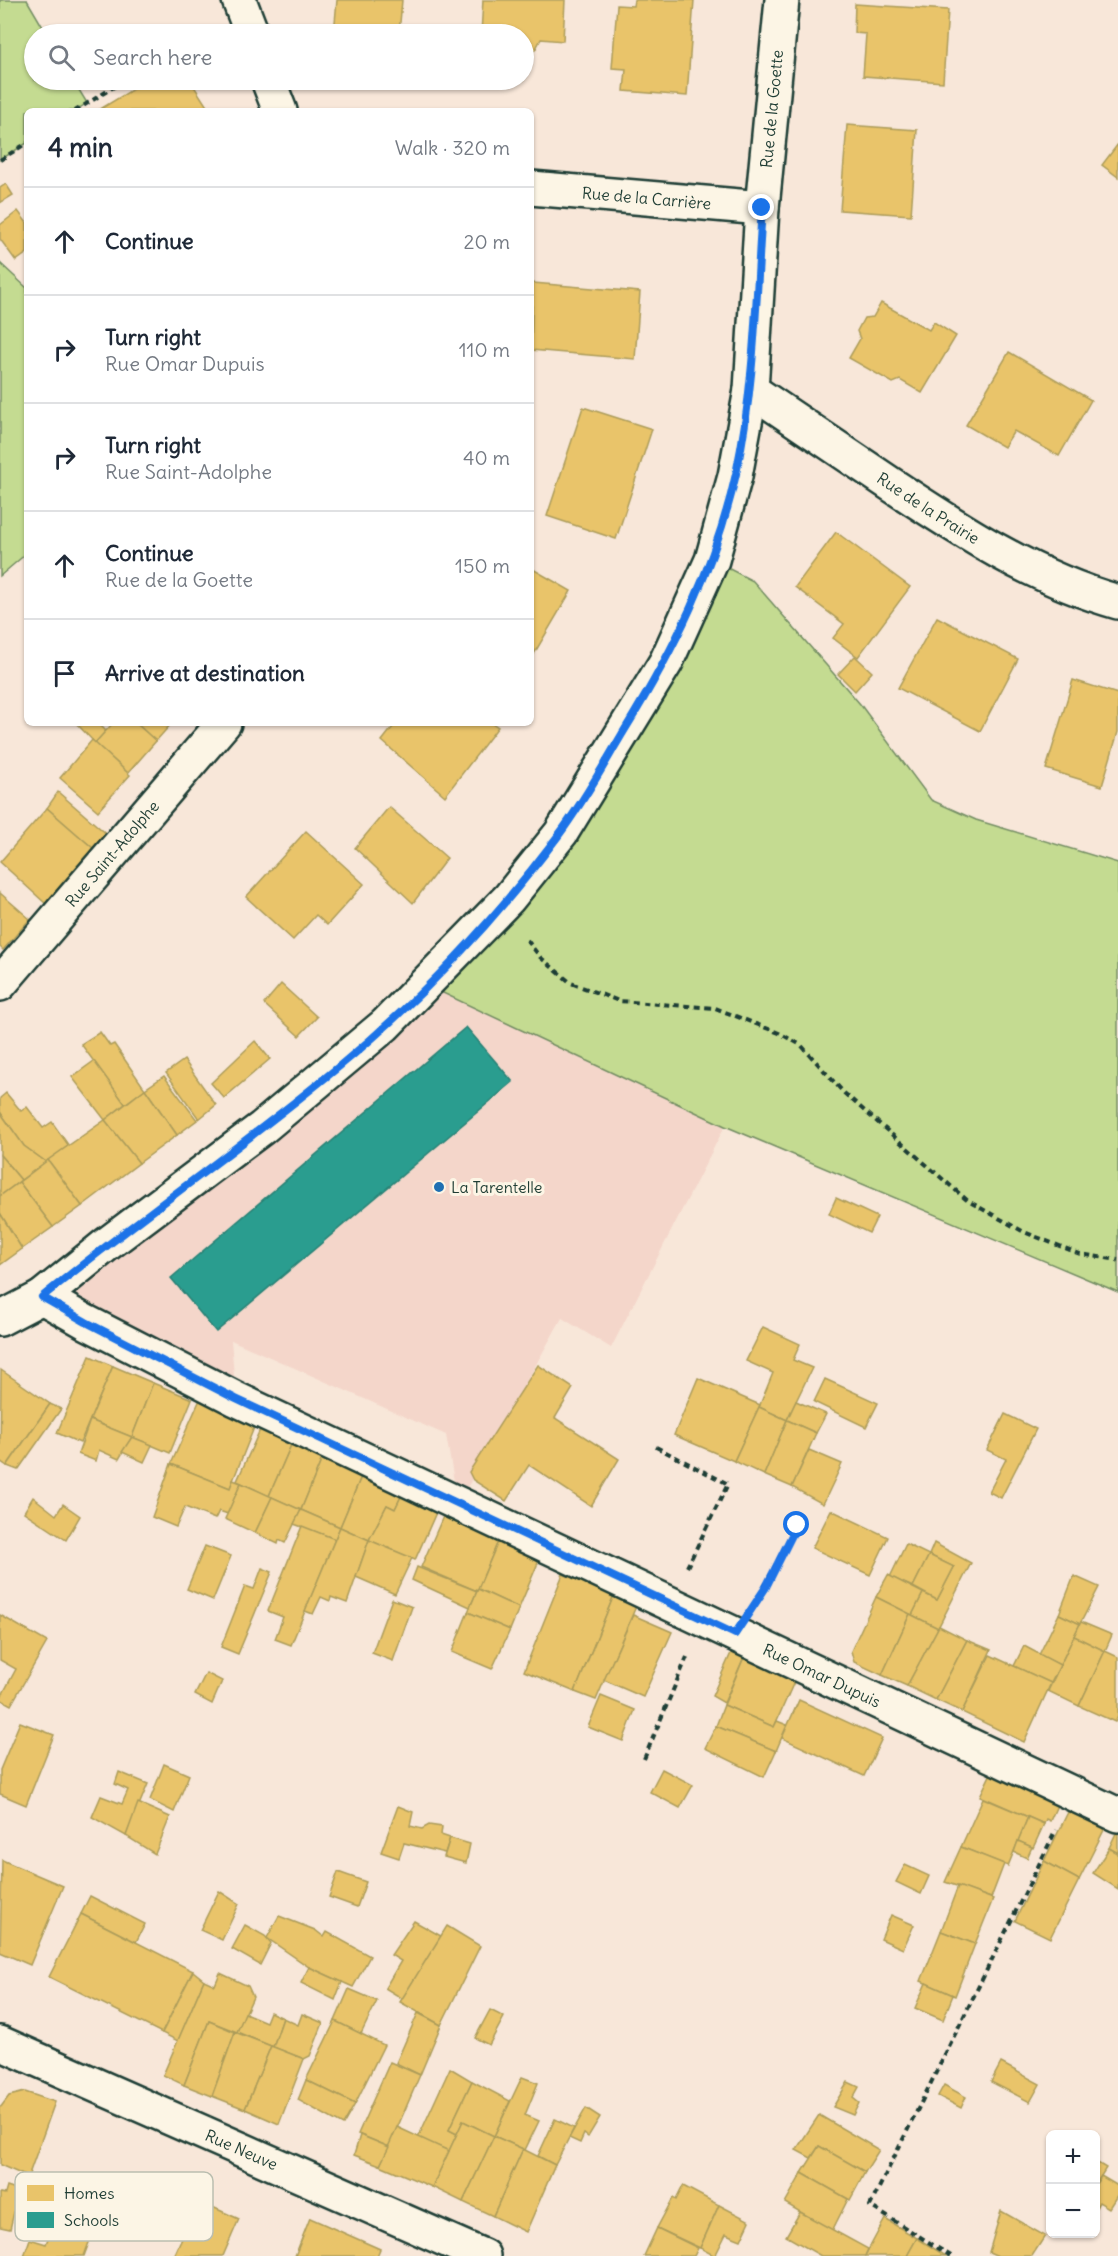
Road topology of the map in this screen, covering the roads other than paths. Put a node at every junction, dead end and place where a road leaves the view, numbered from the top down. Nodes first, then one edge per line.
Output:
1 (239, 0) edge
2 (782, 0) edge
3 (248, 24) edge
4 (272, 90) edge
5 (279, 108) edge
6 (534, 188) edge
7 (762, 208) junction
8 (751, 390) junction
9 (1118, 603) edge
10 (221, 726) edge
11 (0, 984) edge
12 (42, 1297) junction
13 (0, 1320) edge
14 (1118, 1815) edge
15 (0, 2044) edge
16 (483, 2256) edge

1 - 3 street
2 - 7 street, Rue de la Goette
4 - 5 street
6 - 7 street, Rue de la Carrière
7 - 8 street, Rue de la Goette
8 - 9 street, Rue de la Prairie
8 - 12 street, Rue de la Goette
10 - 11 street, Rue Saint-Adolphe
12 - 13 street
12 - 14 street, Rue Omar Dupuis
15 - 16 street, Rue Neuve

